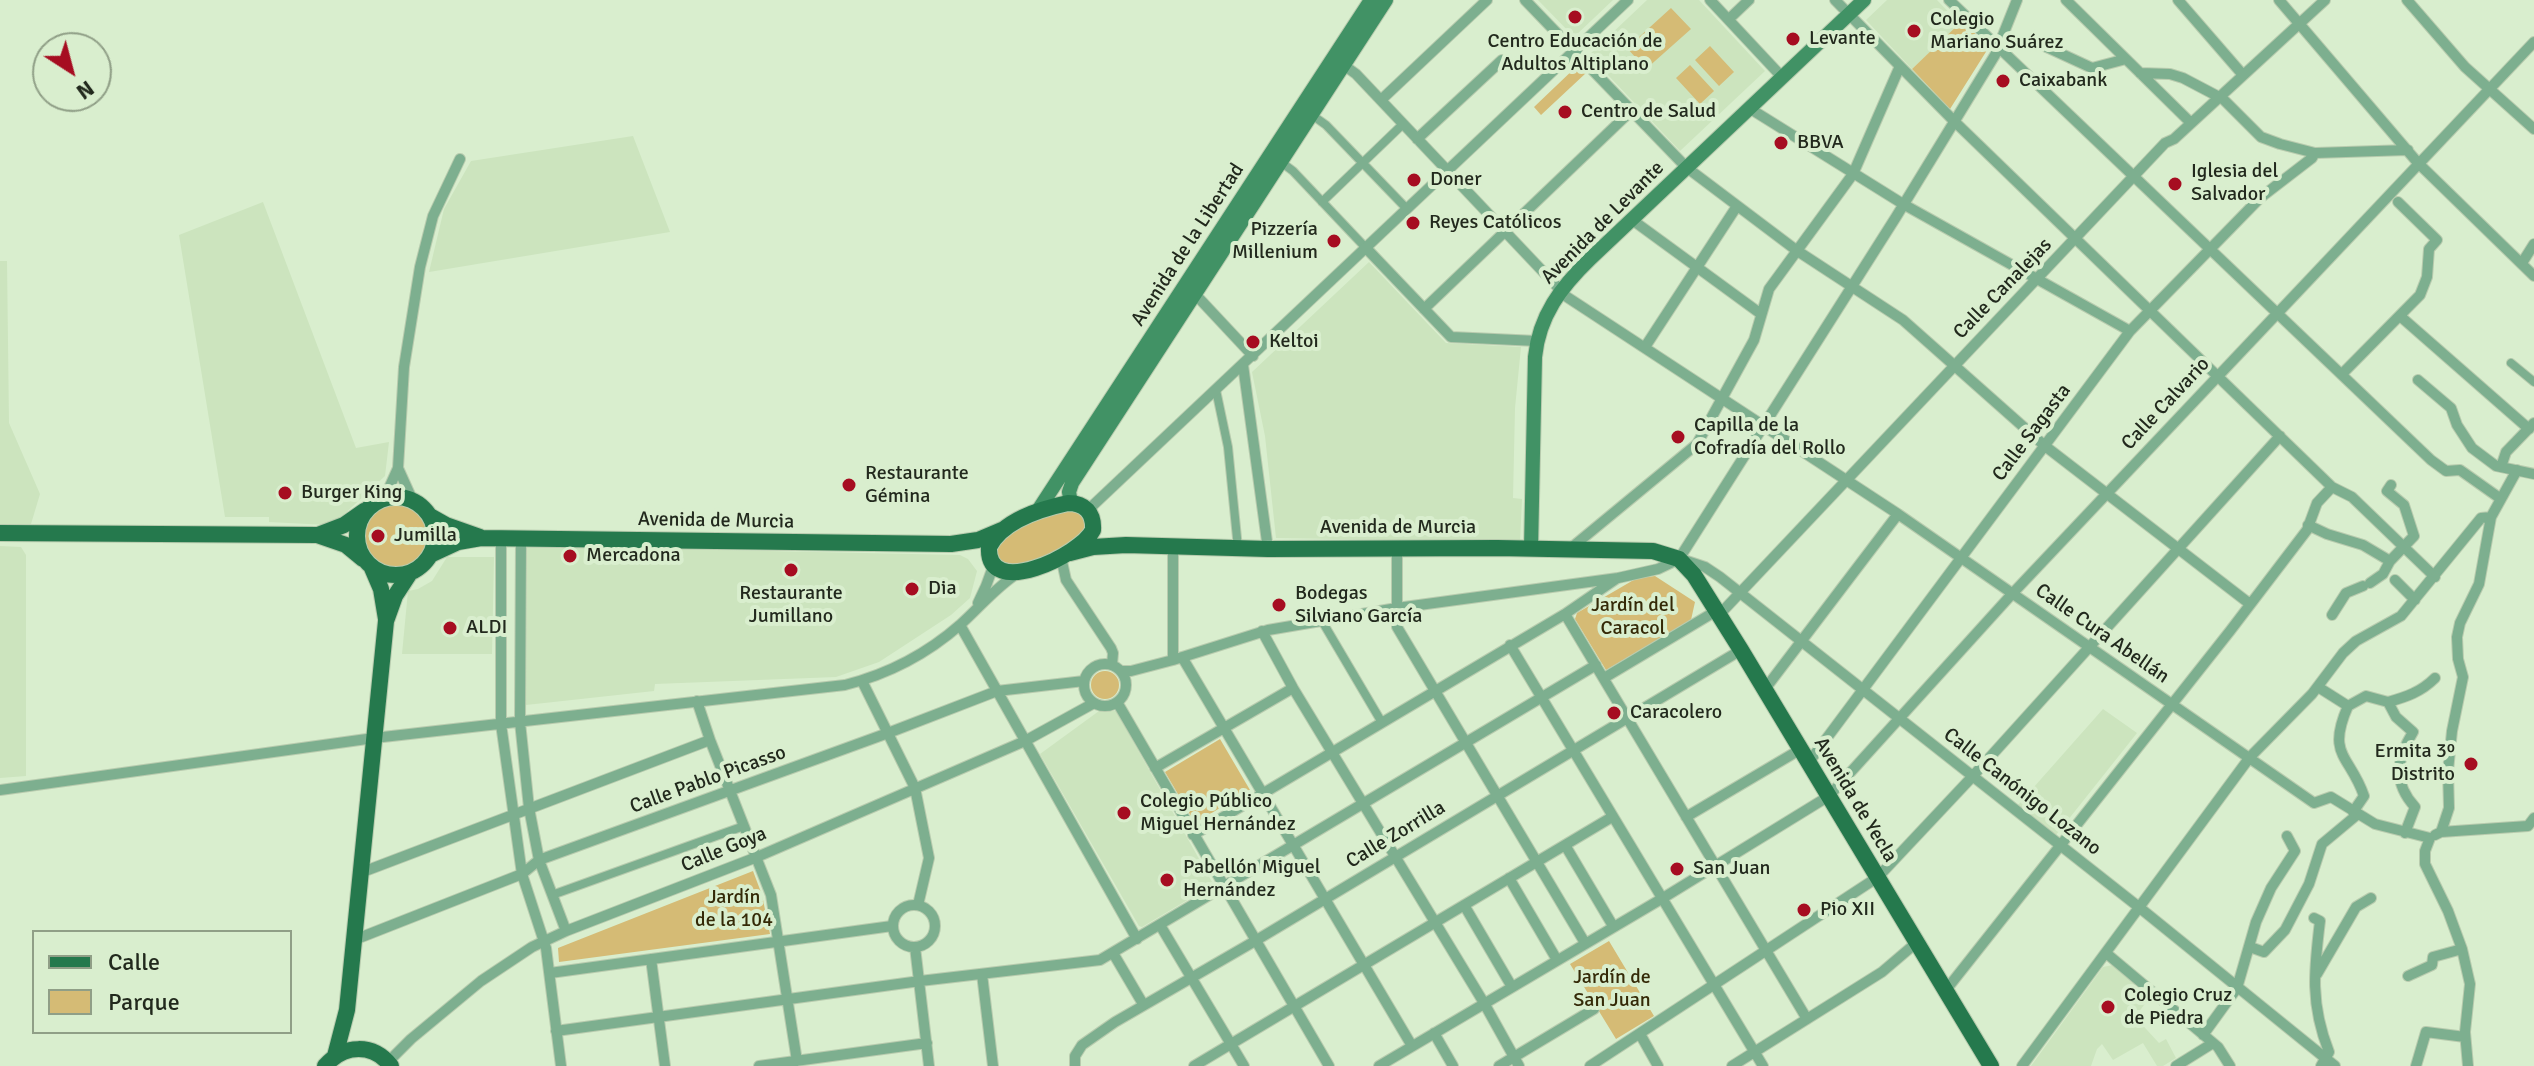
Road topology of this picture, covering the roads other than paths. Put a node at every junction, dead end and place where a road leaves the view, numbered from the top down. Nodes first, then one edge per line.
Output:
1 (1371, 0) edge
2 (1386, 0) edge
3 (1487, 0) edge
4 (1525, 0) edge
5 (1628, 0) edge
6 (1710, 0) edge
7 (1749, 0) edge
8 (1835, 0) edge
9 (1864, 0) edge
10 (1949, 0) edge
11 (2017, 0) edge
12 (2066, 0) edge
13 (2178, 0) edge
14 (2279, 0) edge
15 (2325, 0) edge
16 (2412, 2) edge
17 (1848, 14) junction
18 (1729, 19) junction
19 (2298, 24) junction
20 (2534, 42) edge
21 (1997, 46) junction
22 (1573, 51) junction
23 (2126, 59) junction
24 (1502, 60) dead end
25 (1339, 62) junction
26 (1900, 66) junction
27 (2140, 73) junction
28 (2243, 75) junction
29 (1782, 77) junction
30 (2487, 89) junction
31 (2218, 97) junction
32 (1381, 100) junction
33 (1749, 108) junction
34 (1632, 110) junction
35 (1312, 115) junction
36 (1954, 121) junction
37 (2191, 123) junction
38 (1403, 124) junction
39 (2534, 129) edge
40 (1417, 139) junction
41 (2408, 150) junction
42 (2315, 153) junction
43 (460, 159) dead end
44 (1281, 162) junction
45 (1363, 163) junction
46 (2418, 163) junction
47 (1686, 167) junction
48 (1448, 172) junction
49 (1853, 174) junction
50 (2135, 177) junction
51 (1322, 202) junction
52 (2398, 202) dead end
53 (1903, 204) junction
54 (1737, 206) junction
55 (1407, 209) junction
56 (1631, 219) junction
57 (1505, 233) junction
58 (2075, 239) junction
59 (2534, 244) edge
60 (1366, 248) junction
61 (2210, 248) junction
62 (1796, 250) junction
63 (2528, 258) edge
64 (1698, 266) junction
65 (2534, 276) edge
66 (2037, 278) junction
67 (1851, 288) junction
68 (1560, 290) junction
69 (1195, 294) junction
70 (1424, 309) junction
71 (2150, 310) junction
72 (2277, 311) junction
73 (1761, 314) junction
74 (2400, 316) junction
75 (2130, 331) junction
76 (1537, 341) junction
77 (1645, 347) junction
78 (1253, 356) junction
79 (2511, 363) dead end
80 (1243, 365) junction
81 (1955, 366) junction
82 (2342, 374) junction
83 (2218, 375) junction
84 (2418, 380) dead end
85 (2534, 382) edge
86 (1216, 390) junction
87 (1721, 398) junction
88 (1763, 426) junction
89 (2532, 426) edge
90 (2280, 436) junction
91 (2045, 446) junction
92 (2501, 467) junction
93 (398, 468) junction
94 (2517, 470) junction
95 (2534, 474) edge
96 (1847, 480) junction
97 (2391, 485) dead end
98 (2332, 487) junction
99 (2107, 493) junction
100 (385, 497) junction
101 (412, 499) junction
102 (2501, 499) junction
103 (1071, 503) junction
104 (366, 509) junction
105 (1037, 512) junction
106 (1898, 514) junction
107 (430, 516) junction
108 (1091, 517) junction
109 (2491, 517) junction
110 (2308, 525) junction
111 (1004, 529) junction
112 (0, 533) edge
113 (317, 535) junction
114 (481, 538) junction
115 (501, 538) junction
116 (521, 538) junction
117 (951, 544) junction
118 (1121, 546) junction
119 (1173, 547) junction
120 (2403, 547) junction
121 (1238, 548) junction
122 (1397, 548) junction
123 (2178, 548) junction
124 (1268, 549) junction
125 (1531, 549) junction
126 (1569, 549) junction
127 (430, 555) junction
128 (1065, 555) junction
129 (1962, 558) junction
130 (1679, 559) junction
131 (992, 562) junction
132 (368, 564) junction
133 (1019, 572) junction
134 (2390, 572) junction
135 (410, 573) junction
136 (2435, 577) junction
137 (1618, 578) junction
138 (1741, 593) junction
139 (2012, 594) junction
140 (2415, 600) junction
141 (2250, 604) junction
142 (1397, 608) junction
143 (973, 611) junction
144 (1718, 613) junction
145 (1565, 614) junction
146 (2332, 615) dead end
147 (386, 621) junction
148 (1322, 621) junction
149 (960, 625) junction
150 (1262, 631) junction
151 (1802, 642) junction
152 (1510, 645) junction
153 (2089, 647) junction
154 (1741, 650) junction
155 (1178, 658) junction
156 (1596, 665) junction
157 (1116, 668) junction
158 (1604, 678) junction
159 (2435, 678) dead end
160 (862, 681) junction
161 (1084, 681) junction
162 (1293, 688) junction
163 (1434, 690) junction
164 (2315, 690) junction
165 (997, 691) junction
166 (1863, 691) junction
167 (1765, 697) junction
168 (1541, 698) junction
169 (697, 701) junction
170 (1117, 702) junction
171 (2388, 702) junction
172 (1094, 703) junction
173 (2171, 704) junction
174 (2348, 706) junction
175 (1628, 718) junction
176 (1898, 718) junction
177 (1381, 721) junction
178 (520, 722) junction
179 (501, 724) junction
180 (1223, 728) junction
181 (888, 733) junction
182 (374, 738) junction
183 (710, 740) junction
184 (1025, 741) junction
185 (1466, 744) junction
186 (1331, 751) junction
187 (1573, 751) junction
188 (1805, 755) junction
189 (2250, 757) junction
190 (1155, 768) junction
191 (1972, 777) junction
192 (915, 788) junction
193 (0, 790) edge
194 (730, 791) junction
195 (1262, 793) junction
196 (1497, 795) junction
197 (1829, 796) junction
198 (1364, 803) junction
199 (529, 808) junction
200 (2355, 813) junction
201 (513, 816) junction
202 (1612, 817) junction
203 (1686, 817) junction
204 (2534, 818) edge
205 (744, 826) junction
206 (2405, 833) junction
207 (1193, 835) junction
208 (2435, 835) junction
209 (2287, 836) dead end
210 (1565, 845) junction
211 (2059, 845) junction
212 (1293, 846) junction
213 (1395, 856) junction
214 (757, 857) junction
215 (539, 860) junction
216 (1537, 861) junction
217 (1716, 866) junction
218 (360, 873) junction
219 (522, 874) junction
220 (1878, 877) junction
221 (1509, 878) junction
222 (1224, 887) junction
223 (552, 895) junction
224 (1325, 898) junction
225 (1663, 898) junction
226 (2371, 898) dead end
227 (918, 905) junction
228 (1464, 905) junction
229 (2140, 908) junction
230 (2314, 918) dead end
231 (1435, 922) junction
232 (1160, 925) junction
233 (892, 926) junction
234 (1613, 926) junction
235 (566, 931) junction
236 (1137, 939) junction
237 (354, 940) junction
238 (544, 941) junction
239 (779, 941) junction
240 (1255, 941) junction
241 (1585, 943) junction
242 (1916, 943) junction
243 (915, 947) junction
244 (2250, 947) junction
245 (1765, 949) junction
246 (2462, 949) junction
247 (1113, 953) junction
248 (2106, 953) junction
249 (651, 959) junction
250 (1557, 960) junction
251 (1364, 964) junction
252 (550, 973) junction
253 (982, 974) junction
254 (1190, 976) junction
255 (2408, 976) dead end
256 (2314, 979) junction
257 (920, 981) junction
258 (1715, 985) junction
259 (1512, 987) junction
260 (2237, 988) junction
261 (1946, 990) junction
262 (787, 1001) junction
263 (1484, 1003) junction
264 (1143, 1004) junction
265 (1294, 1006) junction
266 (1594, 1009) dead end
267 (347, 1010) junction
268 (659, 1017) junction
269 (1807, 1019) junction
270 (556, 1031) junction
271 (1434, 1033) junction
272 (1640, 1034) junction
273 (2203, 1035) junction
274 (2465, 1037) junction
275 (927, 1043) junction
276 (2213, 1043) junction
277 (1230, 1044) junction
278 (1412, 1046) junction
279 (365, 1049) junction
280 (1755, 1052) junction
281 (330, 1061) edge
282 (797, 1061) junction
283 (1075, 1061) edge
284 (1517, 1062) edge
285 (2323, 1063) edge
286 (390, 1064) edge
287 (1387, 1064) edge
288 (561, 1066) edge
289 (665, 1066) edge
290 (759, 1066) edge
291 (929, 1066) edge
292 (993, 1066) edge
293 (1194, 1066) edge
294 (1244, 1066) edge
295 (1329, 1066) edge
296 (1453, 1066) edge
297 (1499, 1066) edge
298 (1590, 1066) edge
299 (1658, 1066) edge
300 (1732, 1066) edge
301 (1763, 1066) edge
302 (1991, 1066) edge
303 (2022, 1066) edge
304 (2176, 1066) edge
305 (2230, 1066) edge
306 (2335, 1066) edge
307 (2416, 1066) edge
308 (2468, 1066) edge

1 - 25 main road, Avenida de la Libertad
2 - 25 main road
3 - 32 street
4 - 22 street
5 - 22 street
6 - 18 street
7 - 18 street
8 - 17 street
9 - 17 main road, Avenida de Levante
10 - 21 street
11 - 21 street
12 - 23 street
13 - 28 street
14 - 19 street
15 - 19 street, Calle Canalejas
16 - 30 street
17 - 26 street
17 - 29 main road, Avenida de Levante
18 - 29 street
19 - 28 street, Calle Canalejas
19 - 41 street
20 - 30 street, Calle Calvario
21 - 23 street
21 - 36 street
21 - 50 street
22 - 34 street
22 - 48 street
23 - 27 street
24 - 40 street
25 - 32 street, Calle Cura Abellán
25 - 35 main road
25 - 105 main road, Avenida de la Libertad
26 - 36 street
26 - 49 street
27 - 31 street
27 - 37 street
28 - 31 street, Calle Canalejas
29 - 33 main road, Avenida de Levante
30 - 39 street
30 - 46 street, Calle Calvario
31 - 37 street, Calle Canalejas
31 - 42 street
32 - 38 street, Calle Cura Abellán
33 - 47 main road, Avenida de Levante
33 - 49 street
34 - 47 street
34 - 57 street
35 - 44 main road
35 - 45 street
36 - 53 street
36 - 58 street
37 - 50 street, Calle Canalejas
38 - 40 street, Calle Cura Abellán
38 - 45 street
40 - 48 street, Calle Cura Abellán
41 - 42 street
41 - 46 street
42 - 61 street, Calle Sagasta
43 - 93 street
44 - 51 street
44 - 69 main road
45 - 51 street
45 - 55 street
46 - 63 street
46 - 72 street, Calle Calvario
47 - 54 street
47 - 56 main road, Avenida de Levante
48 - 55 street
48 - 57 street, Calle Cura Abellán
49 - 53 street
49 - 62 street
50 - 58 street, Calle Canalejas
50 - 61 street
51 - 60 street
52 - 74 street
53 - 66 street
53 - 67 street
54 - 62 street
54 - 64 street
55 - 60 street
56 - 64 street
56 - 68 main road, Avenida de Levante
57 - 68 street, Calle Cura Abellán
57 - 70 street
58 - 66 street, Calle Canalejas
58 - 71 street
59 - 63 street
60 - 70 street
60 - 78 street
61 - 71 street, Calle Sagasta
61 - 72 street
62 - 67 street
62 - 73 street
63 - 65 street
64 - 73 street
64 - 77 street
66 - 75 street
66 - 81 street, Calle Canalejas
67 - 81 street
67 - 88 street
68 - 76 main road, Avenida de Levante
68 - 77 street, Calle Cura Abellán
69 - 78 street
69 - 103 main road
70 - 76 street
71 - 75 street, Calle Sagasta
71 - 83 street
72 - 82 street
72 - 83 street, Calle Calvario
73 - 87 street
74 - 82 street
74 - 89 street
75 - 91 street, Calle Sagasta
76 - 125 main road, Avenida de Levante
77 - 87 street, Calle Cura Abellán
78 - 80 street
79 - 85 street
80 - 86 street
80 - 124 street
81 - 91 street
81 - 96 street, Calle Canalejas
82 - 102 street
83 - 90 street
83 - 99 street, Calle Calvario
84 - 92 street
86 - 108 street
86 - 121 street
87 - 88 street, Calle Cura Abellán
87 - 126 street
88 - 96 street, Calle Cura Abellán
88 - 130 street
89 - 92 street
90 - 98 street
90 - 123 street
91 - 99 street
91 - 129 street, Calle Sagasta
92 - 94 street
93 - 100 street
93 - 101 street
94 - 95 street
94 - 102 street
96 - 106 street, Calle Cura Abellán
96 - 138 street, Calle Canalejas
97 - 120 street
98 - 110 street
98 - 120 street
99 - 123 street
99 - 139 street, Calle Calvario
100 - 101 main road
100 - 104 main road
101 - 107 main road
102 - 109 street
103 - 105 main road
103 - 108 main road
104 - 113 main road
104 - 132 main road
105 - 111 main road
106 - 129 street, Calle Cura Abellán
106 - 151 street
107 - 114 main road, Avenida de Murcia
107 - 127 main road
108 - 118 main road
108 - 128 main road
109 - 136 street
109 - 208 street
110 - 134 street
110 - 141 street
111 - 117 main road
111 - 131 main road
112 - 113 main road
113 - 132 main road
114 - 115 main road, Avenida de Murcia
114 - 127 main road, Avenida de Murcia
115 - 116 main road, Avenida de Murcia
115 - 179 street
116 - 117 main road, Avenida de Murcia
116 - 178 street
117 - 131 main road
118 - 119 main road, Avenida de Murcia
118 - 128 main road, Avenida de Murcia
119 - 121 main road, Avenida de Murcia
119 - 155 street
120 - 134 street
120 - 136 street
121 - 124 main road, Avenida de Murcia
122 - 124 main road, Avenida de Murcia
122 - 125 main road, Avenida de Murcia
122 - 142 street
123 - 141 street
123 - 153 street
125 - 126 main road, Avenida de Murcia
126 - 130 main road, Avenida de Murcia
127 - 135 main road
128 - 133 main road, Avenida de Murcia
128 - 157 street
129 - 139 street, Calle Cura Abellán
129 - 166 street, Calle Sagasta
130 - 137 street
130 - 138 street, Calle Canónigo Lozano
130 - 144 main road, Avenida de Yecla
131 - 133 main road
131 - 143 street
132 - 135 main road
132 - 147 main road
133 - 143 street
134 - 140 street
134 - 146 street
135 - 147 main road
136 - 140 street
137 - 142 street
137 - 145 street
138 - 144 street, Calle Canalejas
138 - 151 street, Calle Canónigo Lozano
139 - 153 street, Calle Cura Abellán
139 - 176 street, Calle Calvario
140 - 164 street
141 - 173 street
142 - 148 street
142 - 163 street
143 - 149 street
144 - 154 main road, Avenida de Yecla
144 - 158 street, Calle Canalejas
145 - 152 street
145 - 156 street
147 - 182 main road
148 - 150 street
148 - 177 street
149 - 160 street
149 - 165 street
150 - 155 street
150 - 162 street
151 - 166 street, Calle Canónigo Lozano
151 - 167 street
152 - 163 street
152 - 168 street
153 - 173 street, Calle Cura Abellán
153 - 191 street
154 - 167 main road, Avenida de Yecla
154 - 175 street, Calle Zorrilla
155 - 157 street
155 - 180 street
156 - 158 street
156 - 168 street
157 - 161 street
157 - 170 street
158 - 175 street
159 - 171 street
160 - 169 street
160 - 181 street
161 - 165 street, Calle Pablo Picasso
161 - 172 street
162 - 180 street
162 - 186 street
163 - 177 street
163 - 185 street
164 - 174 street
164 - 189 street
165 - 181 street, Calle Pablo Picasso
165 - 184 street
166 - 176 street, Calle Canónigo Lozano
166 - 188 street, Calle Sagasta
167 - 188 main road, Avenida de Yecla
168 - 185 street
168 - 187 street
169 - 178 street
169 - 183 street
170 - 172 street
170 - 190 street
171 - 174 street
171 - 206 street
172 - 184 street, Calle Goya
173 - 189 street, Calle Cura Abellán
173 - 211 street
174 - 200 street
175 - 187 street, Calle Zorrilla
175 - 203 street
176 - 191 street, Calle Canónigo Lozano
176 - 197 street, Calle Calvario
177 - 186 street
178 - 179 street
178 - 199 street
179 - 182 street
179 - 201 street
180 - 190 street
180 - 195 street
181 - 192 street
181 - 194 street, Calle Pablo Picasso
182 - 193 street
182 - 218 main road
183 - 194 street
183 - 199 street
184 - 192 street, Calle Goya
184 - 236 street
185 - 196 street
185 - 198 street
186 - 195 street
186 - 198 street
187 - 196 street, Calle Zorrilla
187 - 202 street
188 - 197 main road, Avenida de Yecla
188 - 203 street
189 - 200 street, Calle Cura Abellán
189 - 229 street
190 - 207 street
191 - 211 street, Calle Canónigo Lozano
191 - 220 street
192 - 214 street, Calle Goya
192 - 227 street
194 - 205 street
194 - 215 street, Calle Pablo Picasso
195 - 207 street
195 - 212 street
196 - 213 street, Calle Zorrilla
196 - 216 street
197 - 217 street, Calle Calvario
197 - 220 main road, Avenida de Yecla
198 - 212 street
198 - 213 street
199 - 201 street
199 - 215 street
200 - 206 street, Calle Cura Abellán
200 - 244 street
201 - 218 street
201 - 219 street
202 - 210 street
202 - 225 street
203 - 217 street
204 - 208 street, Calle Cura Abellán
205 - 214 street
205 - 223 street
206 - 208 street, Calle Cura Abellán
207 - 222 street
208 - 246 street
209 - 244 street
210 - 216 street
210 - 234 street
211 - 229 street, Calle Canónigo Lozano
211 - 261 street
212 - 222 street
212 - 224 street
213 - 224 street, Calle Zorrilla
213 - 231 street
214 - 235 street, Calle Goya
214 - 239 street
215 - 219 street, Calle Pablo Picasso
215 - 223 street
216 - 221 street
216 - 241 street
217 - 225 street, Calle Calvario
217 - 245 street
218 - 237 main road
219 - 237 street, Calle Pablo Picasso
219 - 238 street
220 - 242 main road, Avenida de Yecla
220 - 245 street
221 - 228 street
221 - 250 street
222 - 232 street
222 - 240 street
223 - 235 street
224 - 240 street, Calle Zorrilla
224 - 251 street
225 - 234 street, Calle Calvario
225 - 258 street
226 - 256 street
227 - 233 street
227 - 243 street
228 - 231 street
228 - 259 street
229 - 248 street
229 - 260 street, Calle Canónigo Lozano
230 - 256 street
231 - 251 street
231 - 263 street
232 - 236 street
232 - 254 street
233 - 239 street
233 - 243 street
234 - 241 street, Calle Calvario
235 - 238 street, Calle Goya
236 - 247 street
237 - 267 main road
238 - 252 street
238 - 286 street, Calle Goya
239 - 249 street
239 - 262 street
240 - 254 street, Calle Zorrilla
240 - 265 street
241 - 250 street, Calle Calvario
242 - 261 main road, Avenida de Yecla
242 - 269 street
243 - 257 street
244 - 260 street
245 - 258 street
245 - 269 street
246 - 255 street
246 - 274 street
247 - 253 street
247 - 264 street
248 - 273 street
248 - 303 street
249 - 252 street
249 - 268 street
250 - 259 street, Calle Calvario
251 - 265 street
251 - 278 street
252 - 270 street
253 - 257 street
253 - 292 street
254 - 264 street, Calle Zorrilla
254 - 277 street
256 - 285 street
257 - 262 street
257 - 275 street
258 - 272 street
258 - 280 street
259 - 263 street, Calle Calvario
260 - 273 street
260 - 285 street, Calle Canónigo Lozano
261 - 302 main road, Avenida de Yecla
262 - 268 street
262 - 282 street
263 - 271 street, Calle Calvario
263 - 284 street
264 - 283 street, Calle Zorrilla
265 - 277 street
265 - 295 street
266 - 284 street
267 - 279 main road
267 - 281 main road
268 - 270 street
268 - 289 street
269 - 280 street
270 - 288 street
271 - 278 street, Calle Calvario
271 - 296 street
272 - 298 street
272 - 299 street
273 - 276 street
274 - 307 street
274 - 308 street
275 - 282 street
275 - 291 street
276 - 304 street
276 - 305 street
277 - 293 street
277 - 294 street
278 - 287 street, Calle Calvario
279 - 281 main road
279 - 286 main road
280 - 300 street
280 - 301 street
282 - 290 street
284 - 297 street
285 - 306 street, Calle Canónigo Lozano

